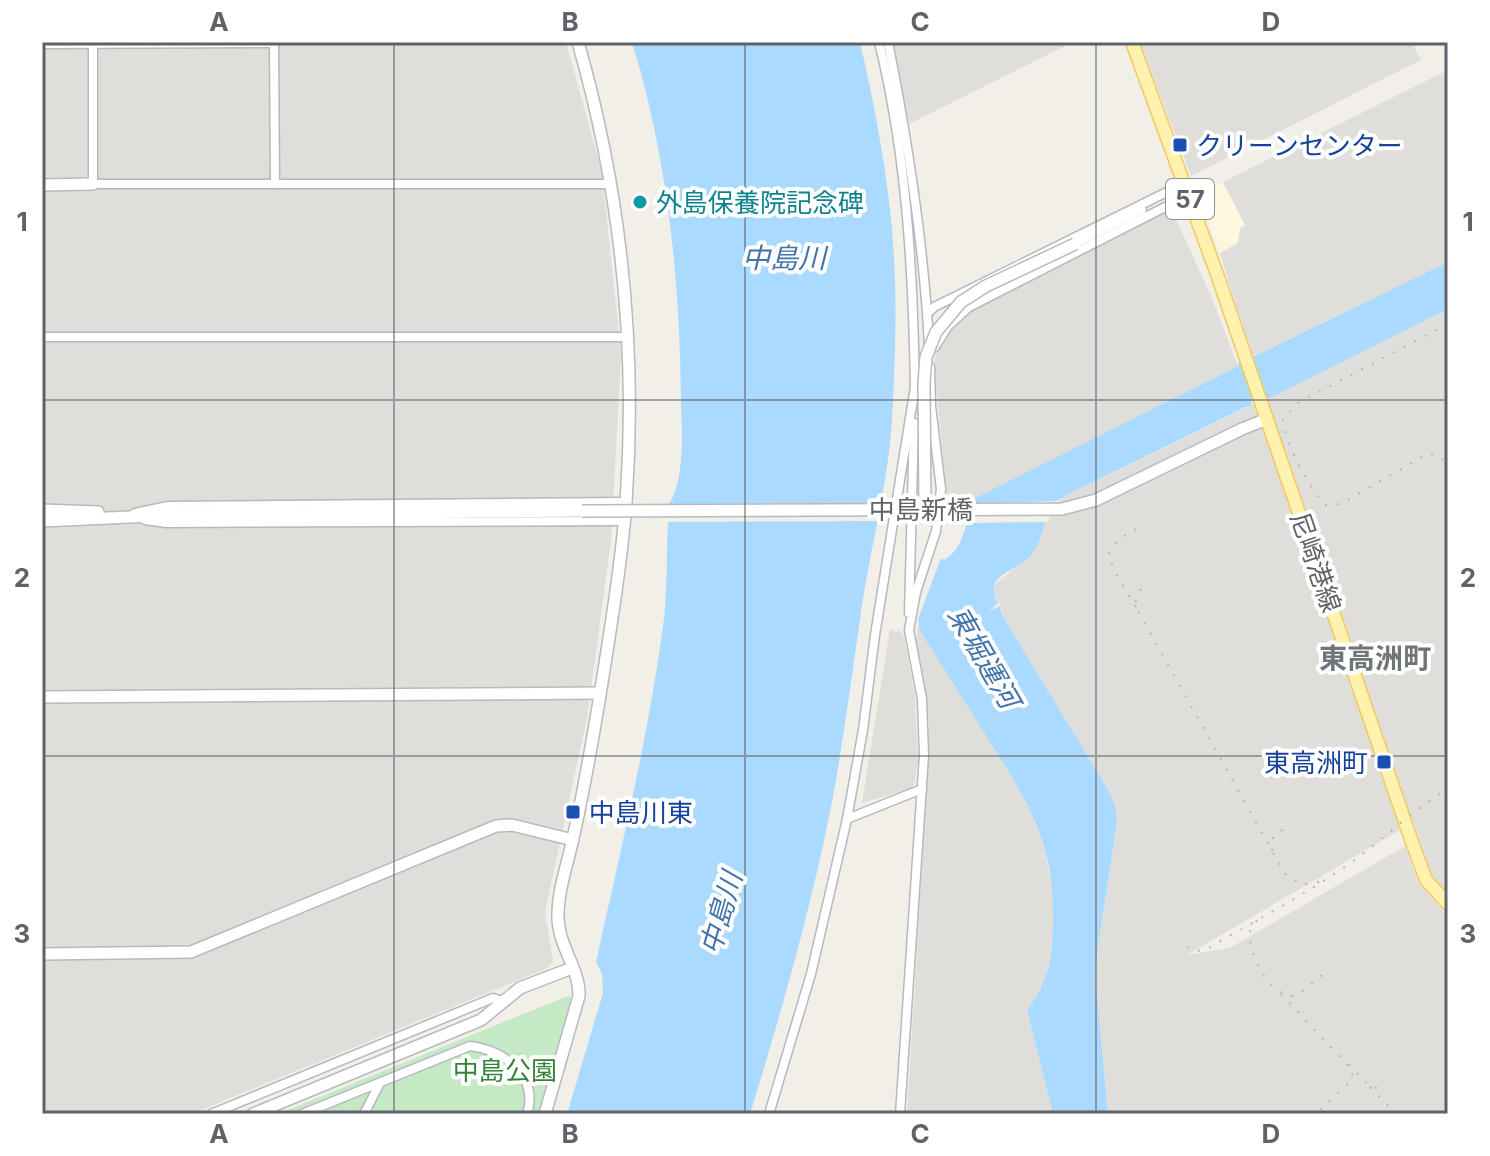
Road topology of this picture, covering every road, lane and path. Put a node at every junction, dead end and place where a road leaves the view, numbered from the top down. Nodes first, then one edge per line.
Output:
1 (274, 42) edge
2 (578, 42) edge
3 (879, 42) edge
4 (888, 42) edge
5 (1132, 42) edge
6 (42, 44) edge
7 (93, 44) edge
8 (93, 184) junction
9 (275, 184) junction
10 (611, 184) junction
11 (42, 185) edge
12 (1185, 188) junction
13 (1075, 244) joint
14 (952, 298) junction
15 (928, 313) junction
16 (957, 317) junction
17 (42, 337) edge
18 (628, 337) junction
19 (930, 362) junction
20 (915, 387) junction
21 (1267, 419) junction
22 (626, 502) junction
23 (925, 510) junction
24 (134, 516) junction
25 (44, 517) edge
26 (624, 521) junction
27 (909, 630) junction
28 (600, 693) junction
29 (42, 697) edge
30 (922, 789) junction
31 (847, 819) junction
32 (573, 840) junction
33 (1448, 904) edge
34 (42, 954) edge
35 (572, 968) junction
36 (505, 1002) junction
37 (380, 1082) junction
38 (211, 1114) edge
39 (253, 1114) edge
40 (302, 1114) edge
41 (364, 1114) edge
42 (527, 1114) edge
43 (545, 1114) edge
44 (769, 1114) edge
45 (900, 1114) edge

1 - 7 street
1 - 9 street
2 - 10 street
3 - 20 street
4 - 15 street
5 - 12 main road, 57
6 - 7 street
7 - 8 street
8 - 9 street
8 - 11 street
9 - 10 street
10 - 18 street
12 - 13 street
12 - 14 street
12 - 16 street
12 - 21 main road, 尼崎港線 / 57
13 - 23 street, bridge
14 - 15 street
14 - 16 street
15 - 19 street
16 - 19 street
17 - 18 street
18 - 22 street
19 - 27 street
20 - 27 street
20 - 31 street
21 - 23 street, 中島新橋, bridge
21 - 33 main road, 尼崎港線 / 57
22 - 24 street
22 - 26 street
23 - 24 street, 中島新橋, bridge
24 - 25 street, 中島新橋
24 - 26 street
26 - 28 street
27 - 30 street
28 - 29 street
28 - 32 street
30 - 31 street
30 - 45 street
31 - 44 street
32 - 34 street
32 - 35 street
35 - 36 street
35 - 43 street
36 - 38 street
36 - 39 street
37 - 40 street
37 - 41 street
37 - 42 street

